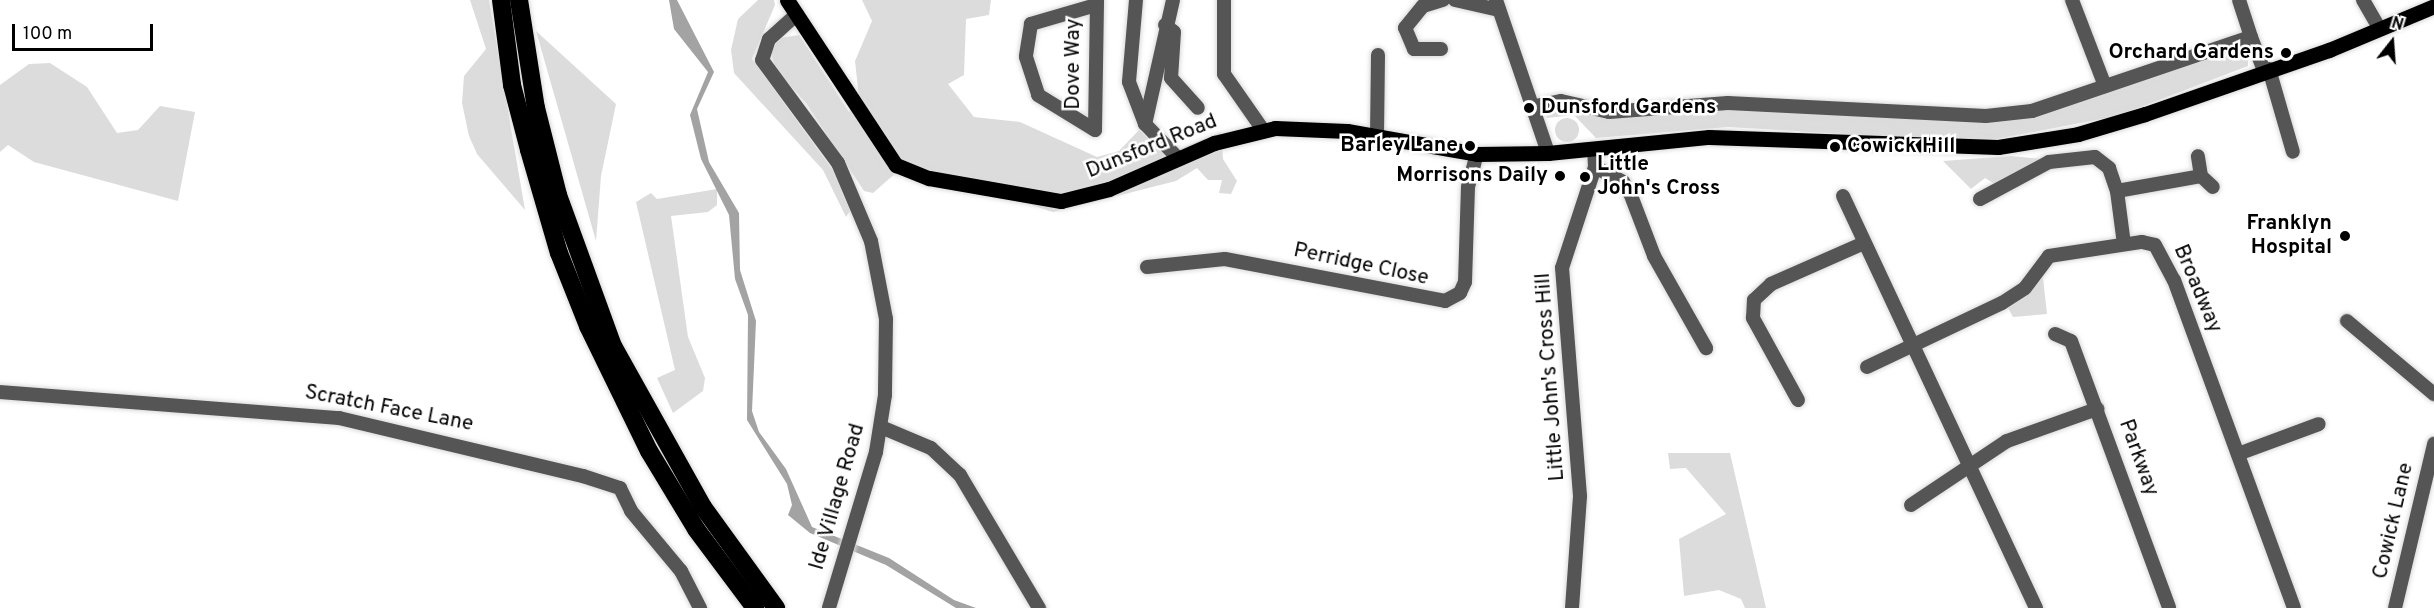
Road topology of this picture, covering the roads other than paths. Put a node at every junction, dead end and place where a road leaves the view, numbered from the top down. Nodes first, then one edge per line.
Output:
1 (501, 0) edge
2 (519, 0) edge
3 (787, 0) edge
4 (1136, 0) edge
5 (1173, 0) edge
6 (1224, 0) edge
7 (1443, 0) edge
8 (1455, 0) edge
9 (2072, 0) edge
10 (2239, 0) edge
11 (2363, 0) edge
12 (1097, 3) edge
13 (1497, 5) edge
14 (2434, 6) edge
15 (797, 14) junction
16 (1165, 25) junction
17 (2379, 28) junction
18 (2251, 37) junction
19 (1441, 49) dead end
20 (1378, 55) dead end
21 (2266, 70) junction
22 (2105, 86) junction
23 (1535, 106) junction
24 (1198, 108) dead end
25 (1145, 124) junction
26 (1263, 130) junction
27 (1377, 136) junction
28 (1594, 149) junction
29 (2293, 152) dead end
30 (1548, 153) junction
31 (1477, 154) junction
32 (2198, 156) dead end
33 (1177, 157) junction
34 (1595, 167) junction
35 (2201, 176) junction
36 (2213, 187) dead end
37 (2117, 191) junction
38 (1843, 196) dead end
39 (1980, 199) dead end
40 (1864, 243) junction
41 (2124, 244) junction
42 (1147, 267) dead end
43 (2347, 321) dead end
44 (2055, 334) dead end
45 (1912, 344) junction
46 (1706, 348) dead end
47 (1867, 367) dead end
48 (0, 392) edge
49 (2434, 394) edge
50 (1798, 400) dead end
51 (2097, 409) junction
52 (2319, 424) dead end
53 (881, 427) junction
54 (2434, 444) edge
55 (2238, 454) junction
56 (1969, 464) junction
57 (1911, 505) dead end
58 (700, 608) edge
59 (755, 608) edge
60 (776, 608) edge
61 (829, 608) edge
62 (1039, 608) edge
63 (1572, 608) edge
64 (2036, 608) edge
65 (2169, 608) edge
66 (2294, 608) edge
67 (2395, 608) edge

1 - 59 highway
2 - 60 highway
3 - 15 main road, Dunsford Road
4 - 25 street
5 - 16 street
6 - 26 street
7 - 19 street
8 - 13 street
9 - 22 street
10 - 18 street
11 - 17 street
12 - 12 street, Dove Way
13 - 23 street
14 - 17 main road, Dunsford Road
15 - 33 main road, Dunsford Road
15 - 53 street, Ide Village Road
16 - 24 street
16 - 25 street
17 - 21 main road, Dunsford Road
18 - 21 street
18 - 22 street
20 - 27 street
21 - 28 main road, Dunsford Road
21 - 29 street
22 - 23 street
23 - 30 street
25 - 33 street
26 - 27 main road, Dunsford Road
26 - 33 main road, Dunsford Road
27 - 31 main road, Dunsford Road
28 - 30 main road, Dunsford Road
28 - 34 street, Little John's Cross Hill
30 - 31 main road, Dunsford Road
31 - 42 street, Perridge Close
32 - 35 street
34 - 46 street
34 - 63 street, Little John's Cross Hill
35 - 36 street
35 - 37 street
37 - 39 street
37 - 41 street
38 - 40 street
40 - 45 street
40 - 50 street
41 - 45 street, Broadway
41 - 55 street, Broadway
43 - 49 street
44 - 51 street, Parkway
45 - 47 street, Broadway
45 - 56 street
48 - 58 street, Scratch Face Lane
51 - 56 street
51 - 65 street, Parkway
52 - 55 street
53 - 61 street, Ide Village Road
53 - 62 street
54 - 67 street, Cowick Lane
55 - 66 street, Broadway
56 - 57 street
56 - 64 street

